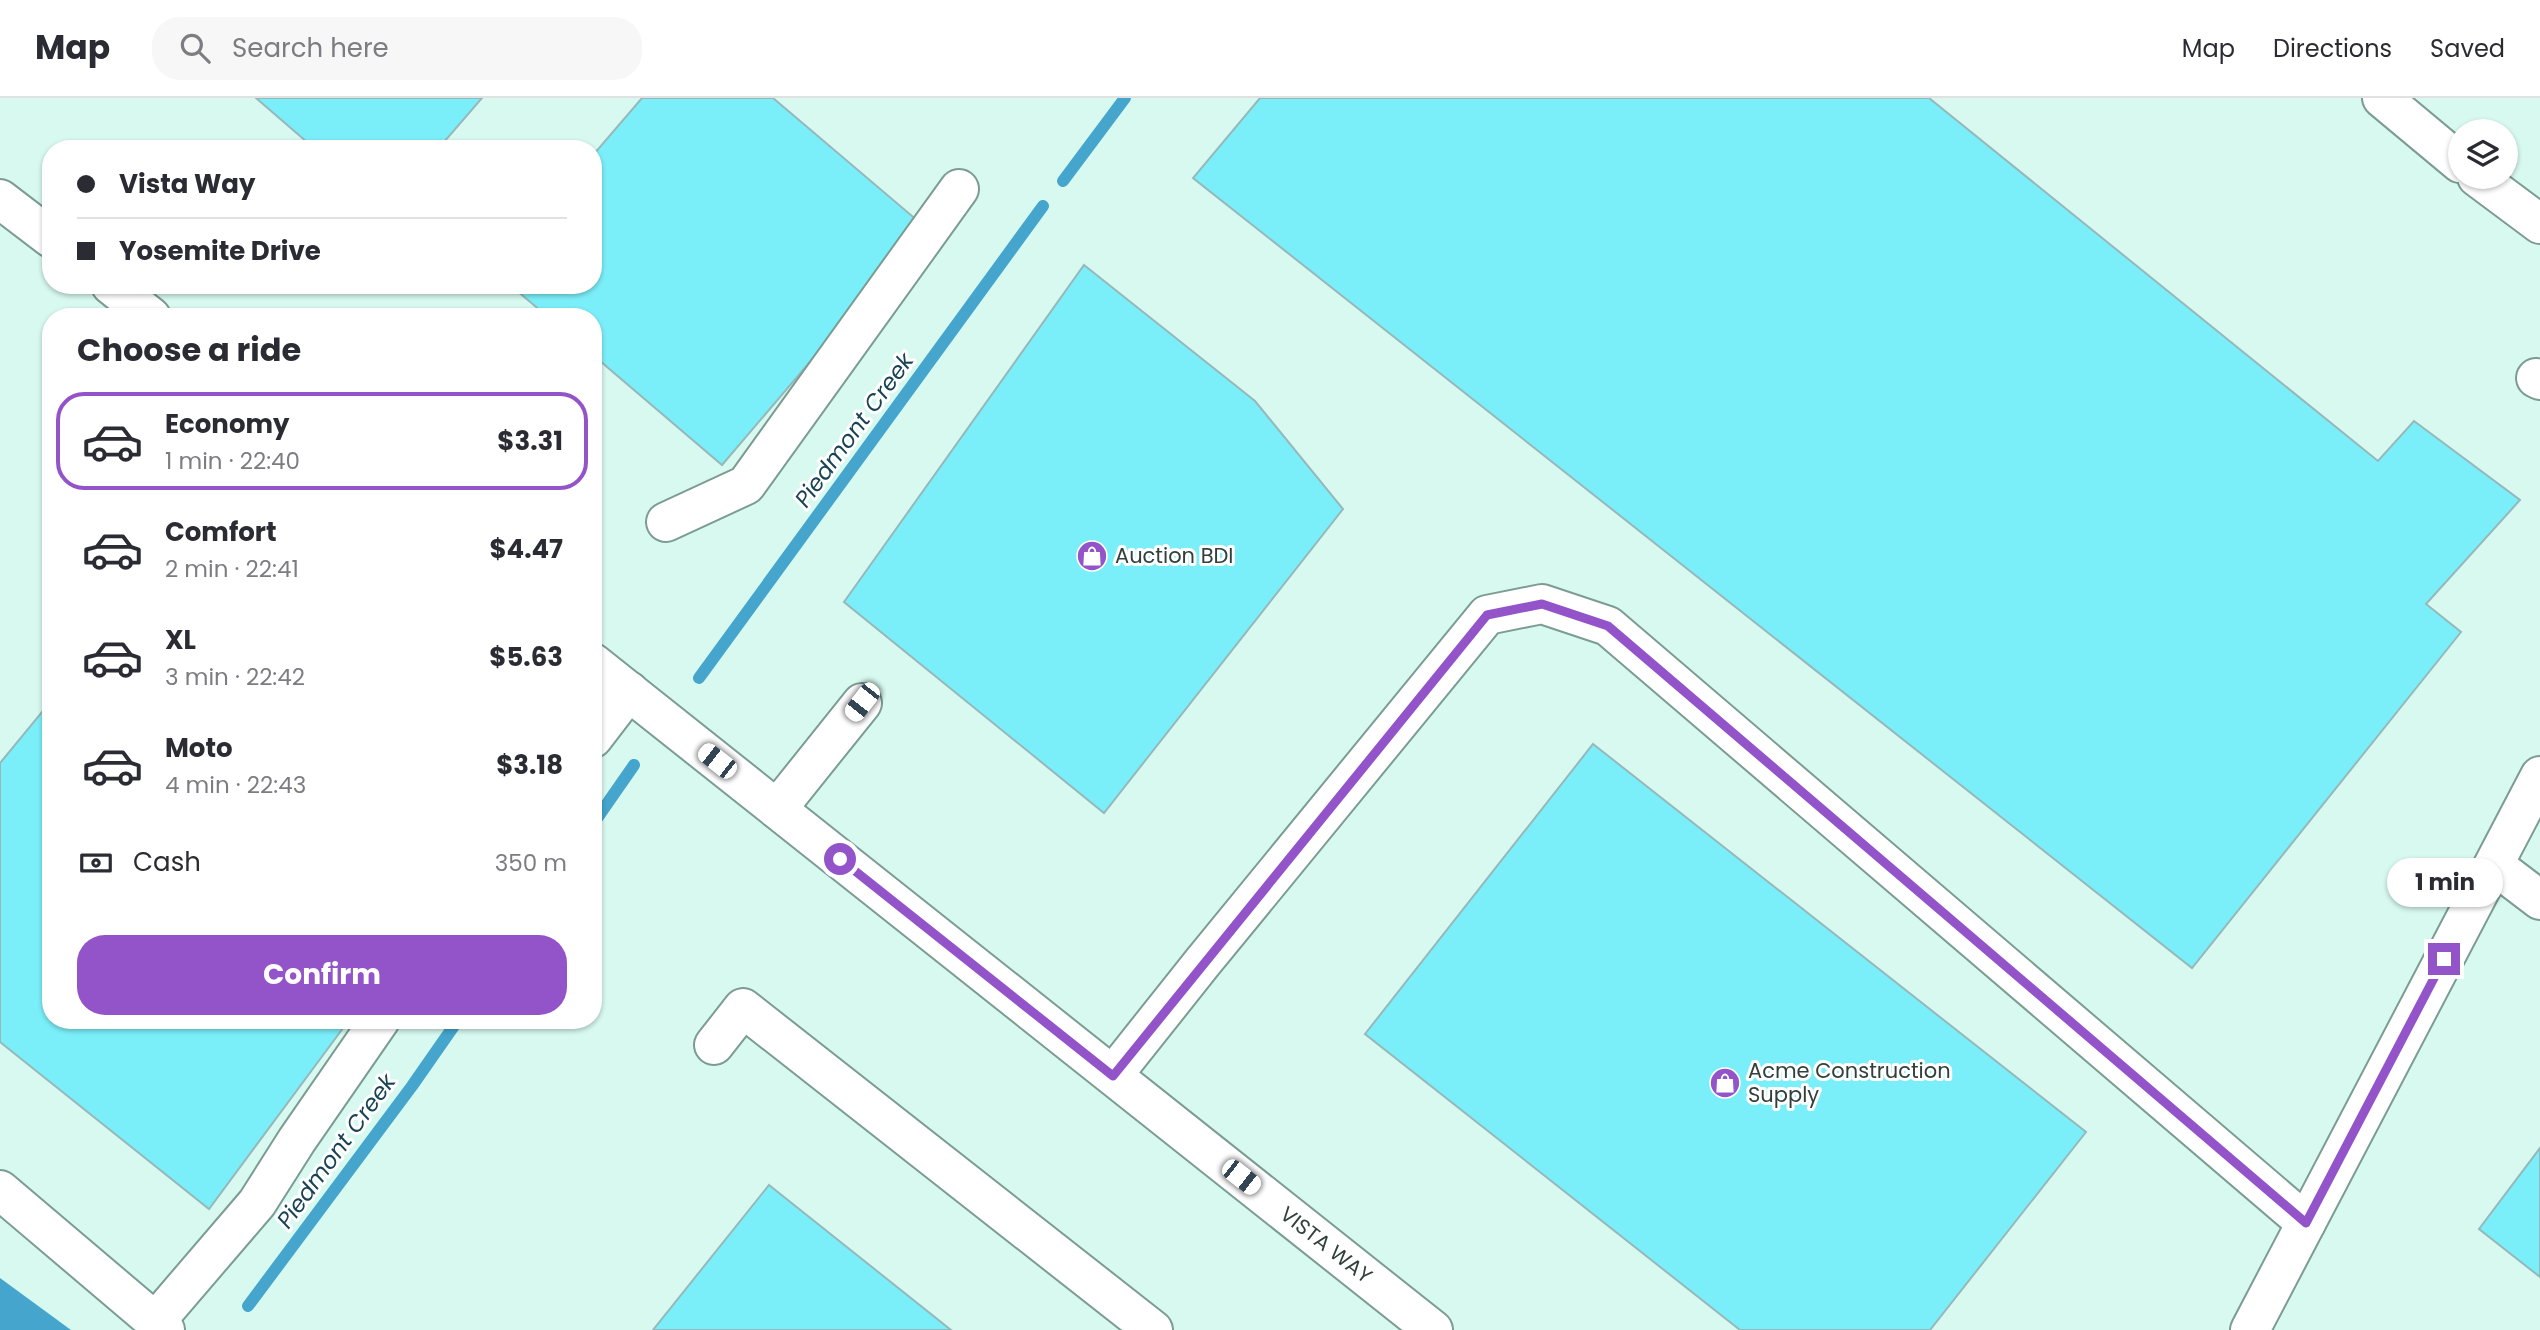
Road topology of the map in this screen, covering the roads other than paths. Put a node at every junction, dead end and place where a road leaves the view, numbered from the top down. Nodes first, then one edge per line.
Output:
1 (2382, 98) edge
2 (2448, 153) edge
3 (2493, 189) edge
4 (959, 190) dead end
5 (0, 199) edge
6 (2540, 224) edge
7 (42, 231) edge
8 (122, 294) edge
9 (140, 308) edge
10 (666, 523) dead end
11 (602, 670) edge
12 (629, 691) junction
13 (862, 702) dead end
14 (602, 726) edge
15 (2540, 776) edge
16 (777, 809) junction
17 (2494, 865) junction
18 (2540, 900) edge
19 (374, 1029) edge
20 (715, 1045) dead end
21 (1113, 1076) junction
22 (0, 1190) edge
23 (2306, 1223) junction
24 (160, 1326) edge
25 (2256, 1327) edge
26 (1153, 1330) edge
27 (1433, 1330) edge

1 - 2 street
3 - 6 street
4 - 10 street
5 - 7 street
8 - 9 street
11 - 12 street, VISTA WAY
12 - 14 street
12 - 16 street, VISTA WAY
13 - 16 street
15 - 17 street
16 - 21 street, VISTA WAY
17 - 18 street
17 - 23 street
19 - 24 street
20 - 26 street
21 - 23 street
21 - 27 street, VISTA WAY
22 - 24 street
23 - 25 street

